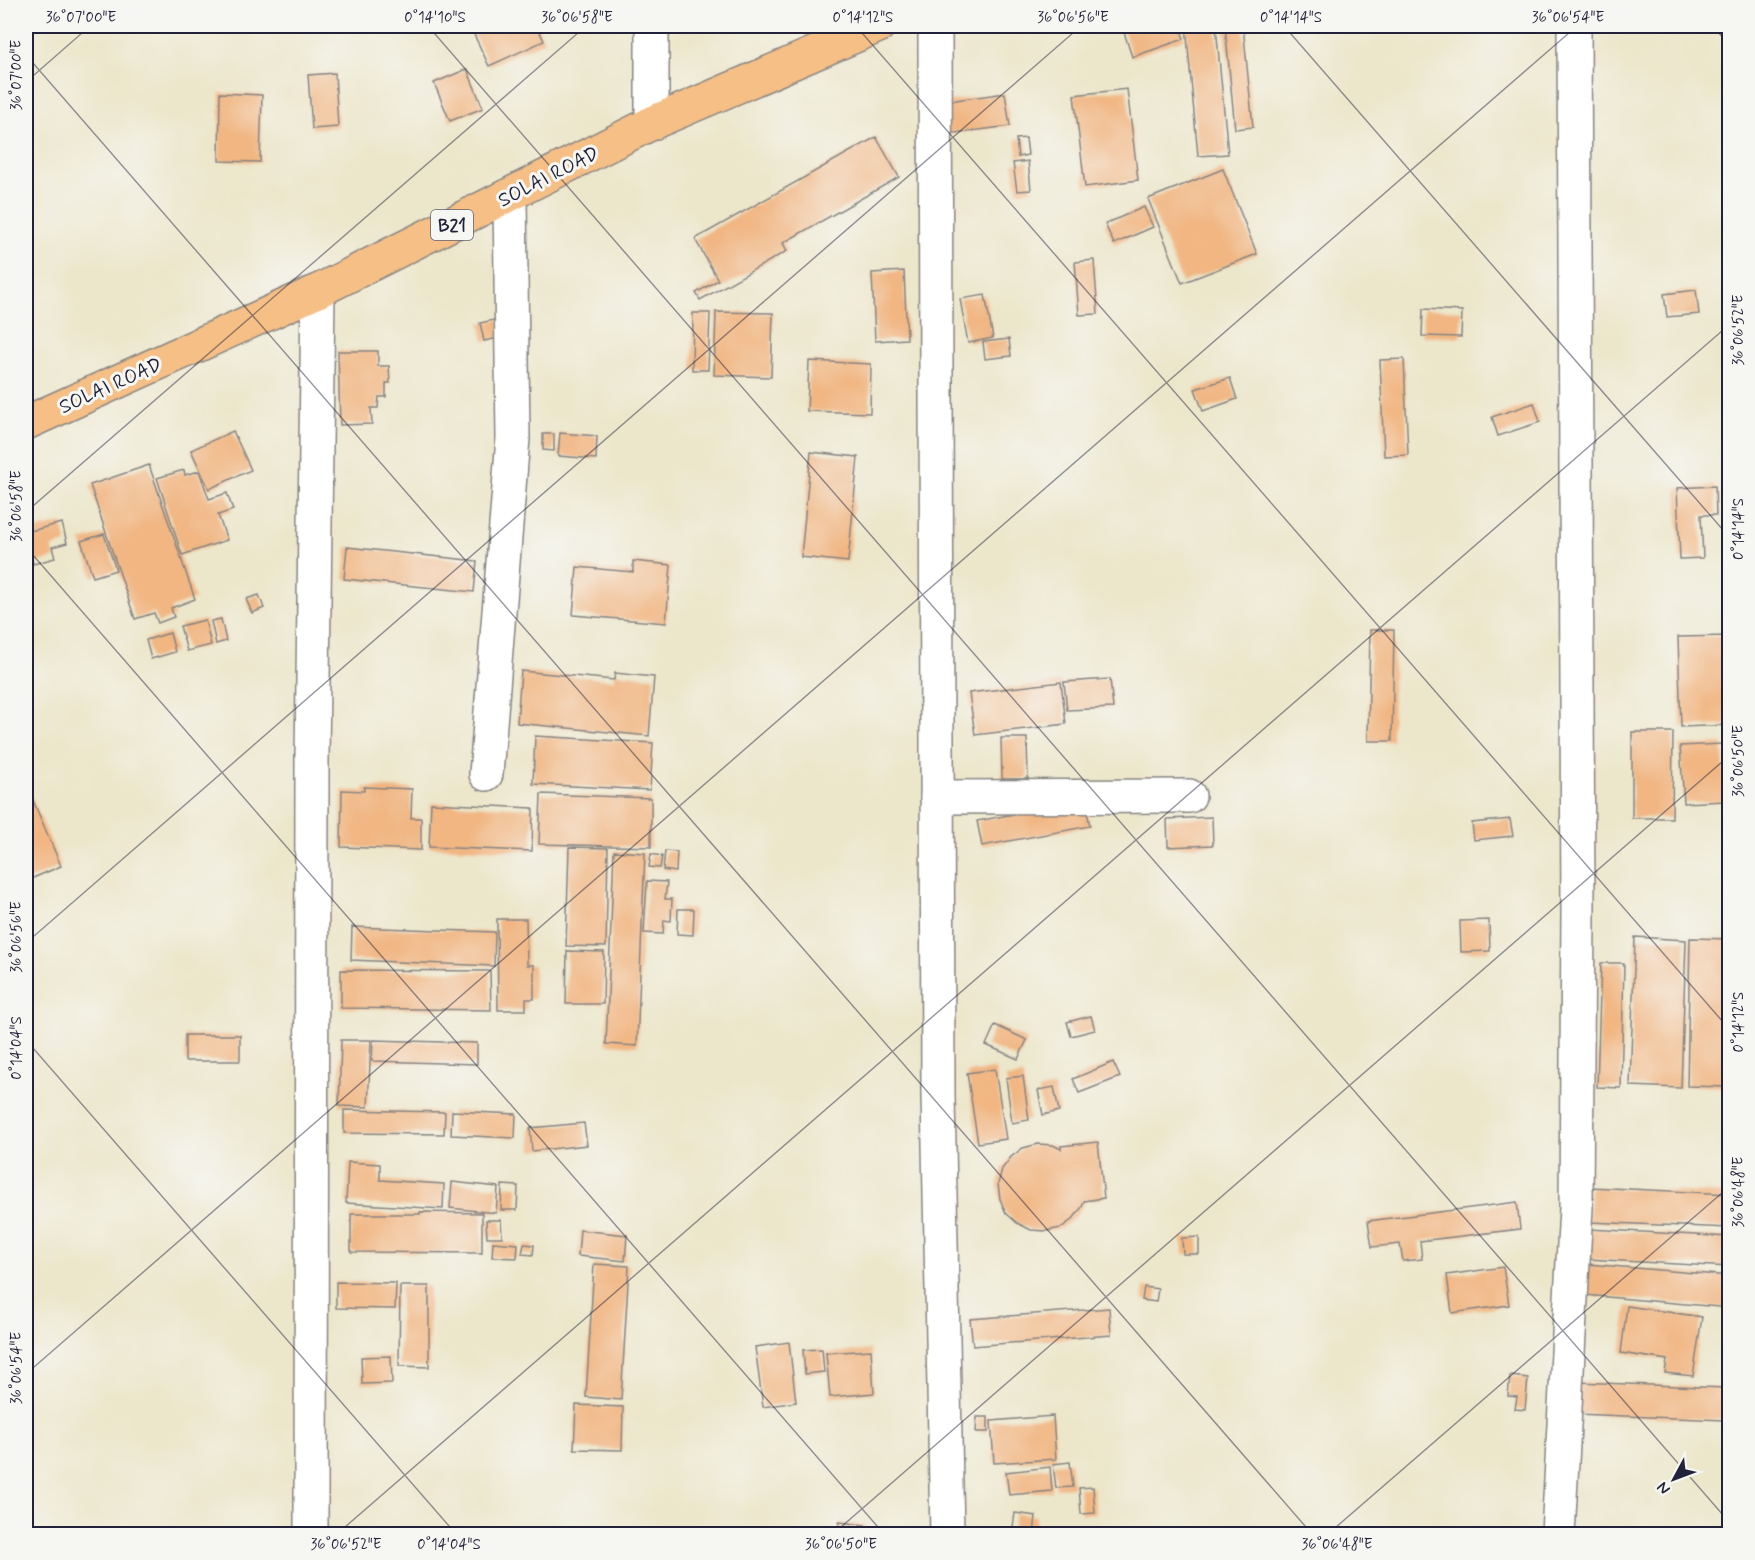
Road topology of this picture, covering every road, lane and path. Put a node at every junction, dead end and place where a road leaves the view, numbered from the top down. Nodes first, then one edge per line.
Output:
1 (652, 26) edge
2 (878, 26) edge
3 (934, 26) edge
4 (1574, 26) edge
5 (652, 123) junction
6 (510, 196) junction
7 (318, 291) junction
8 (26, 423) edge
9 (486, 774) dead end
10 (1189, 796) dead end
11 (937, 797) junction
12 (311, 1534) edge
13 (947, 1534) edge
14 (1558, 1534) edge

1 - 5 street
2 - 5 highway, SOLAI ROAD / B21
3 - 11 street
4 - 14 street
5 - 6 highway, SOLAI ROAD / B21
6 - 7 highway, SOLAI ROAD / B21
6 - 9 street
7 - 8 highway, SOLAI ROAD / B21
7 - 12 street
10 - 11 street
11 - 13 street

